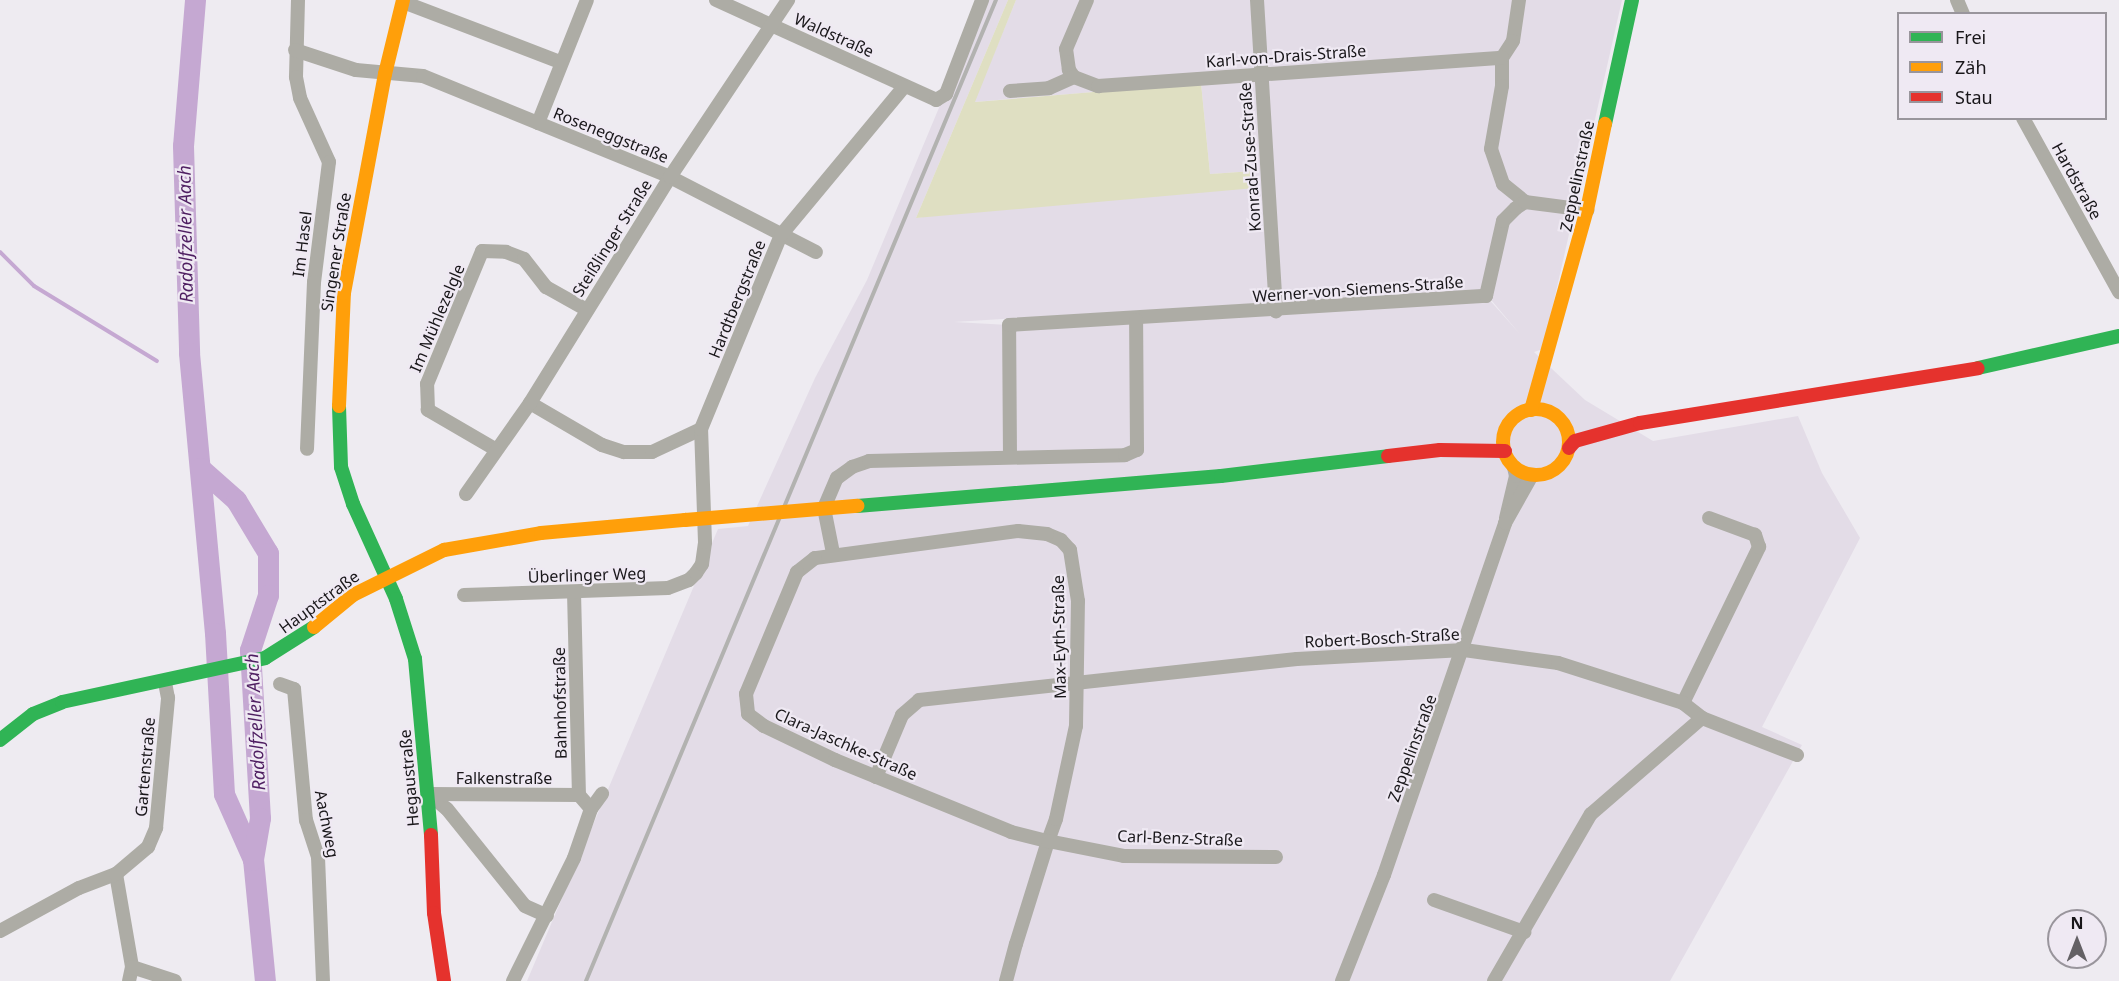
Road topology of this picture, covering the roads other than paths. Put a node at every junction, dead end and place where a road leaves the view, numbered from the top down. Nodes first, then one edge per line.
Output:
1 (298, 0) edge
2 (587, 0) edge
3 (716, 0) edge
4 (788, 0) edge
5 (982, 0) edge
6 (1087, 0) edge
7 (1257, 0) edge
8 (1519, 0) edge
9 (1632, 0) edge
10 (403, 1) edge
11 (772, 26) junction
12 (296, 50) junction
13 (1502, 58) junction
14 (560, 62) junction
15 (385, 74) junction
16 (1261, 74) junction
17 (1074, 77) junction
18 (904, 87) junction
19 (1010, 91) dead end
20 (2024, 120) edge
21 (538, 123) junction
22 (670, 177) junction
23 (1525, 202) junction
24 (1587, 210) junction
25 (781, 235) junction
26 (816, 252) dead end
27 (2119, 292) edge
28 (587, 310) junction
29 (1276, 311) junction
30 (1136, 320) junction
31 (2119, 336) edge
32 (1548, 358) junction
33 (530, 403) junction
34 (1531, 410) junction
35 (1549, 412) junction
36 (1640, 423) junction
37 (1565, 426) junction
38 (1507, 427) junction
39 (701, 429) junction
40 (1569, 448) junction
41 (307, 449) dead end
42 (495, 449) junction
43 (1440, 450) junction
44 (1504, 451) junction
45 (1010, 456) junction
46 (1514, 467) junction
47 (1532, 475) junction
48 (466, 494) dead end
49 (1709, 518) dead end
50 (1505, 523) junction
51 (833, 553) junction
52 (702, 564) joint
53 (386, 576) junction
54 (574, 592) junction
55 (464, 595) dead end
56 (1464, 650) junction
57 (165, 682) junction
58 (1077, 682) junction
59 (280, 684) dead end
60 (1683, 704) junction
61 (1702, 718) junction
62 (0, 740) edge
63 (1797, 755) dead end
64 (876, 777) junction
65 (429, 794) junction
66 (602, 794) dead end
67 (579, 795) junction
68 (591, 809) junction
69 (1048, 841) junction
70 (1276, 857) dead end
71 (116, 874) junction
72 (1434, 900) dead end
73 (547, 916) junction
74 (0, 931) edge
75 (1524, 932) junction
76 (130, 974) edge
77 (175, 981) edge
78 (323, 981) edge
79 (444, 981) edge
80 (513, 981) edge
81 (1006, 981) edge
82 (1342, 981) edge
83 (1494, 981) edge

1 - 12 street, Im Hasel
2 - 14 street
3 - 11 street, Waldstraße
4 - 11 street, Steißlinger Straße
5 - 18 street, Waldstraße
6 - 17 street
7 - 16 street, Konrad-Zuse-Straße
8 - 13 street
9 - 24 main road, Zeppelinstraße
10 - 14 street
10 - 15 main road, Singener Straße
11 - 18 street, Waldstraße
11 - 22 street, Steißlinger Straße
12 - 15 street
12 - 41 street, Im Hasel
13 - 16 street, Karl-von-Drais-Straße
13 - 23 street
14 - 21 street
15 - 21 street, Roseneggstraße
15 - 53 main road, Singener Straße
16 - 17 street, Karl-von-Drais-Straße
16 - 29 street, Konrad-Zuse-Straße
17 - 19 street
18 - 25 street, Hardtbergstraße
20 - 27 street, Hardstraße
21 - 22 street, Roseneggstraße
22 - 25 street, Roseneggstraße
22 - 28 street, Steißlinger Straße
23 - 24 street
23 - 29 street, Werner-von-Siemens-Straße
24 - 32 main road, Zeppelinstraße
25 - 26 street, Roseneggstraße
25 - 39 street, Hardtbergstraße
28 - 33 street, Steißlinger Straße
28 - 42 street, Im Mühlezelgle
29 - 30 street, Werner-von-Siemens-Straße
30 - 45 street
30 - 45 street, Werner-von-Siemens-Straße
31 - 36 main road
32 - 34 main road, Zeppelinstraße
32 - 35 main road, Zeppelinstraße
33 - 39 street
33 - 42 street, Steißlinger Straße
34 - 35 main road
34 - 38 main road
35 - 37 main road
36 - 37 main road
36 - 40 main road
37 - 40 main road
38 - 43 main road
38 - 44 main road
39 - 52 street, Hardtbergstraße
40 - 47 main road
42 - 48 street, Steißlinger Straße
43 - 44 main road
43 - 53 main road, Hauptstraße, bridge
44 - 46 main road
45 - 51 street
46 - 47 main road
46 - 50 street, Zeppelinstraße
47 - 50 street, Zeppelinstraße
49 - 60 street
50 - 56 street, Zeppelinstraße
51 - 58 street, Max-Eyth-Straße
51 - 64 street, Clara-Jaschke-Straße
52 - 54 street, Überlinger Weg
53 - 57 main road, Hauptstraße
53 - 65 main road, Hegaustraße
54 - 55 street, Überlinger Weg
54 - 67 street, Bahnhofstraße
56 - 58 street, Robert-Bosch-Straße
56 - 60 street, Robert-Bosch-Straße
56 - 82 street, Zeppelinstraße
57 - 62 main road, Hauptstraße
57 - 71 street, Gartenstraße
58 - 64 street, Robert-Bosch-Straße
58 - 69 street, Max-Eyth-Straße
59 - 78 street, Aachweg
60 - 61 street, Robert-Bosch-Straße
61 - 63 street, Robert-Bosch-Straße
61 - 75 street
64 - 69 street, Clara-Jaschke-Straße
65 - 67 street, Falkenstraße
65 - 73 street
65 - 79 main road, Hegaustraße
66 - 68 street
67 - 68 street
68 - 73 street
69 - 70 street, Carl-Benz-Straße
69 - 81 street, Max-Eyth-Straße
71 - 74 street, Gartenstraße
71 - 76 street
72 - 75 street
73 - 80 street
75 - 83 street
76 - 77 street

